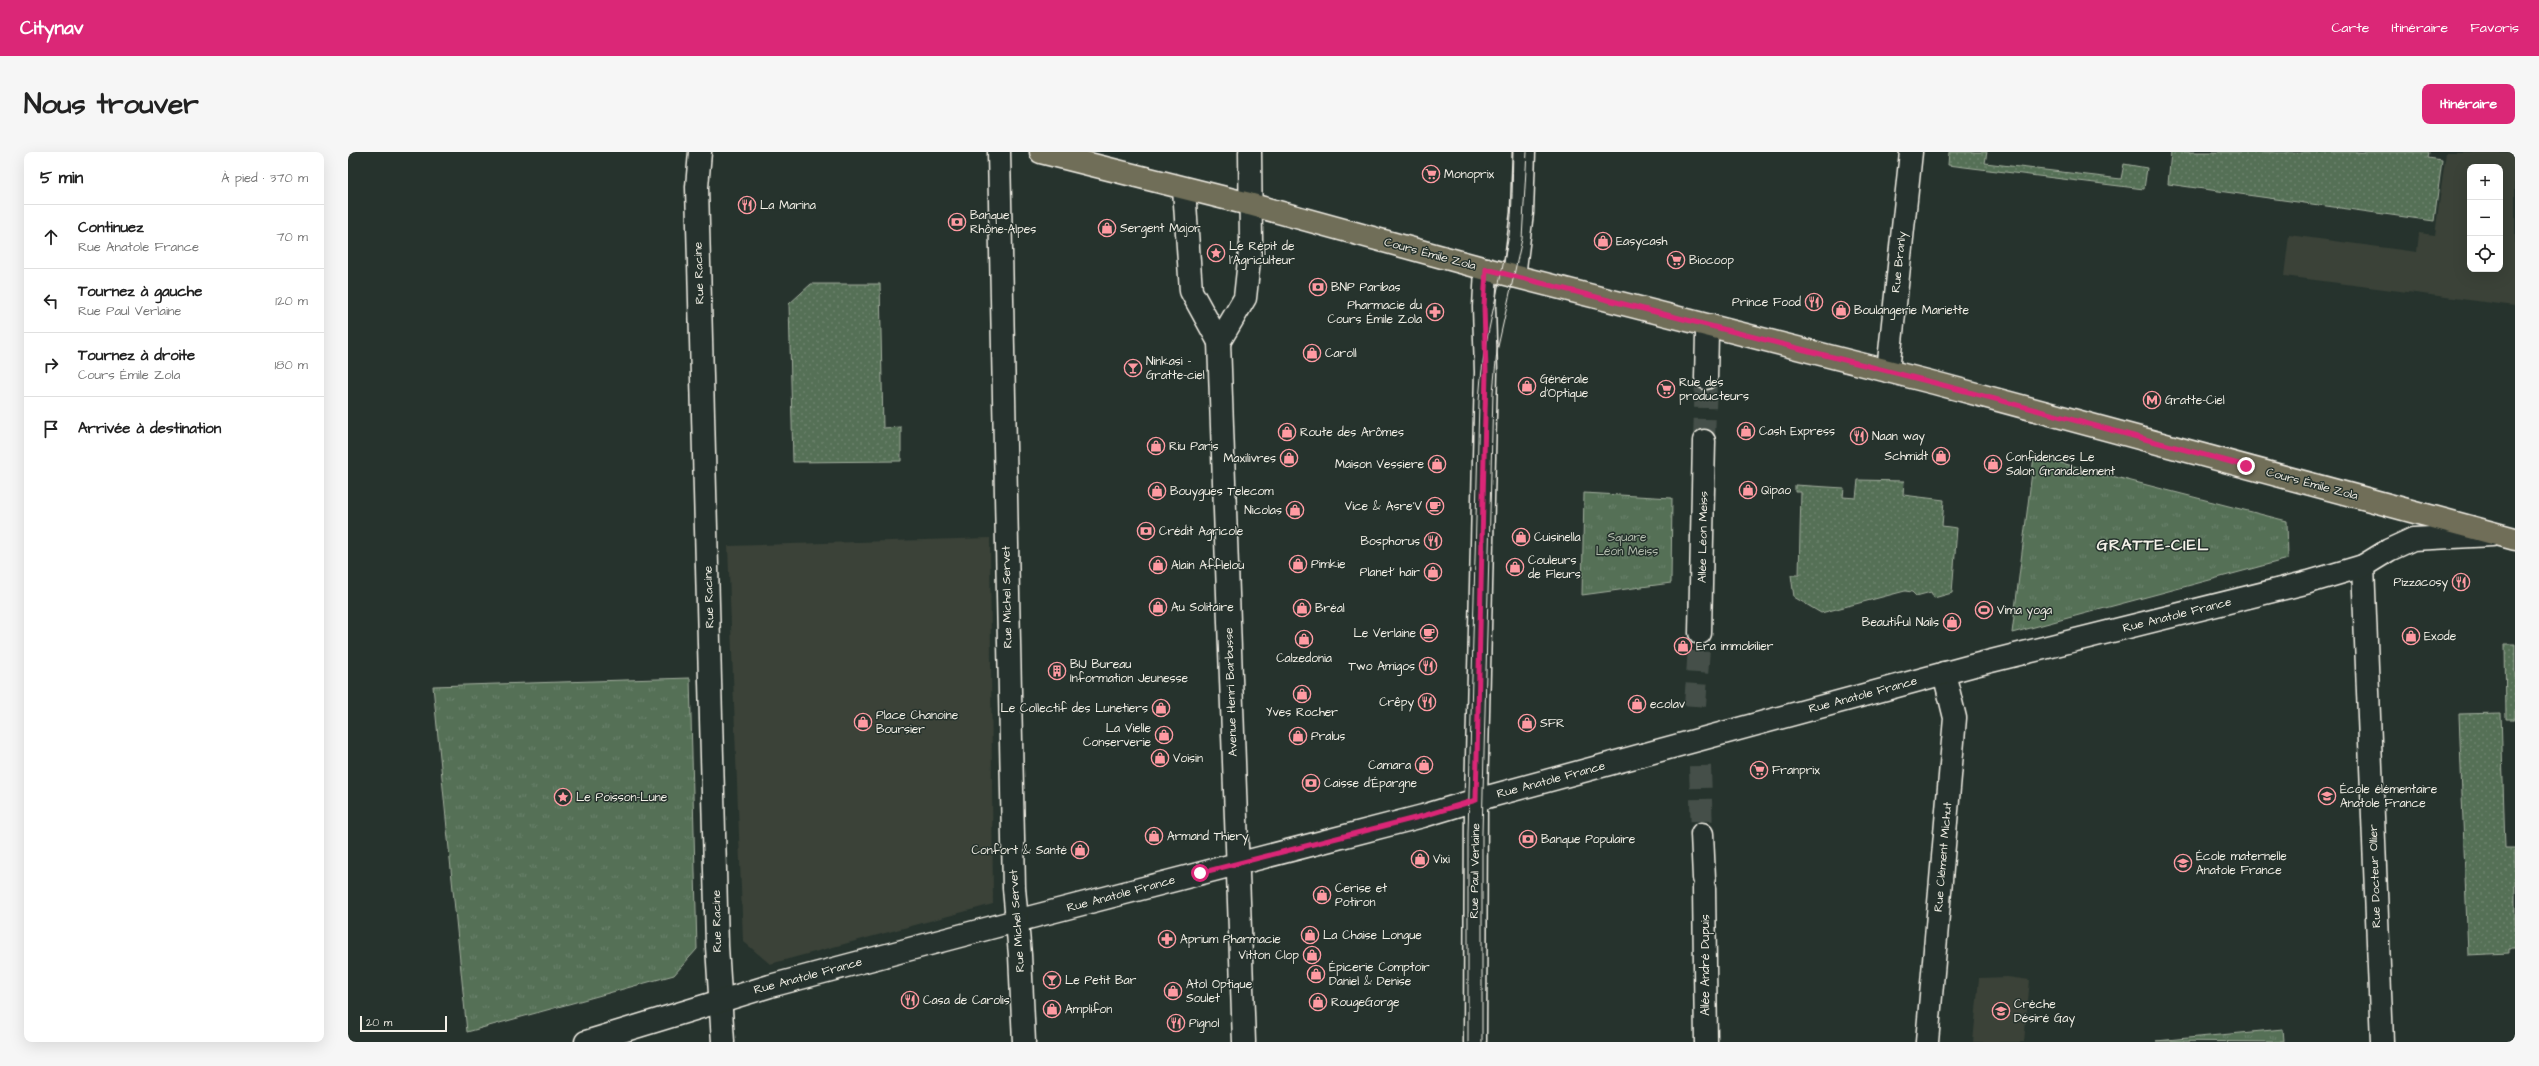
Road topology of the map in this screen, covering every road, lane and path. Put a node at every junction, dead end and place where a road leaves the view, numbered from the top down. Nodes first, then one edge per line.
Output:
1 (700, 152) edge
2 (999, 152) edge
3 (1041, 152) edge
4 (1250, 152) edge
5 (1524, 152) edge
6 (1911, 152) edge
7 (1184, 189) junction
8 (1249, 204) junction
9 (1486, 269) junction
10 (1514, 276) junction
11 (1711, 326) junction
12 (1219, 342) junction
13 (1888, 371) junction
14 (1706, 378) tunnel mouth
15 (1704, 441) tunnel mouth
16 (2509, 535) edge
17 (2363, 566) junction
18 (1700, 633) tunnel mouth
19 (1944, 673) junction
20 (1476, 800) junction
21 (1702, 834) tunnel mouth
22 (1236, 864) junction
23 (1016, 921) junction
24 (720, 1001) junction
25 (586, 1042) edge
26 (723, 1042) edge
27 (1024, 1042) edge
28 (1244, 1042) edge
29 (1475, 1042) edge
30 (1706, 1042) edge
31 (1928, 1042) edge
32 (2382, 1042) edge

1 - 24 street, Rue Racine
2 - 23 street, Rue Michel Servet
3 - 7 main road, Cours Émile Zola
4 - 8 street
5 - 10 street
6 - 13 street, Rue Branly
7 - 8 main road, Cours Émile Zola
7 - 12 street, Avenue Henri Barbusse
8 - 9 main road, Cours Émile Zola
8 - 12 street
9 - 10 main road, Cours Émile Zola
9 - 20 street, Rue Paul Verlaine
10 - 11 main road, Cours Émile Zola
11 - 13 main road, Cours Émile Zola
11 - 14 street
12 - 22 street, Avenue Henri Barbusse
13 - 16 main road, Cours Émile Zola
15 - 18 street, Allée Léon Meiss
16 - 17 street, Rue Anatole France
17 - 19 street, Rue Anatole France
17 - 32 street, Rue Docteur Ollier
19 - 20 street, Rue Anatole France
19 - 31 street, Rue Clément Michut
20 - 22 street, Rue Anatole France
20 - 29 street, Rue Paul Verlaine
21 - 30 street, Allée André Dupuis
22 - 23 street, Rue Anatole France
22 - 28 street, Avenue Henri Barbusse
23 - 24 street, Rue Anatole France
23 - 27 street, Rue Michel Servet
24 - 25 street, Rue Anatole France
24 - 26 street, Rue Racine

